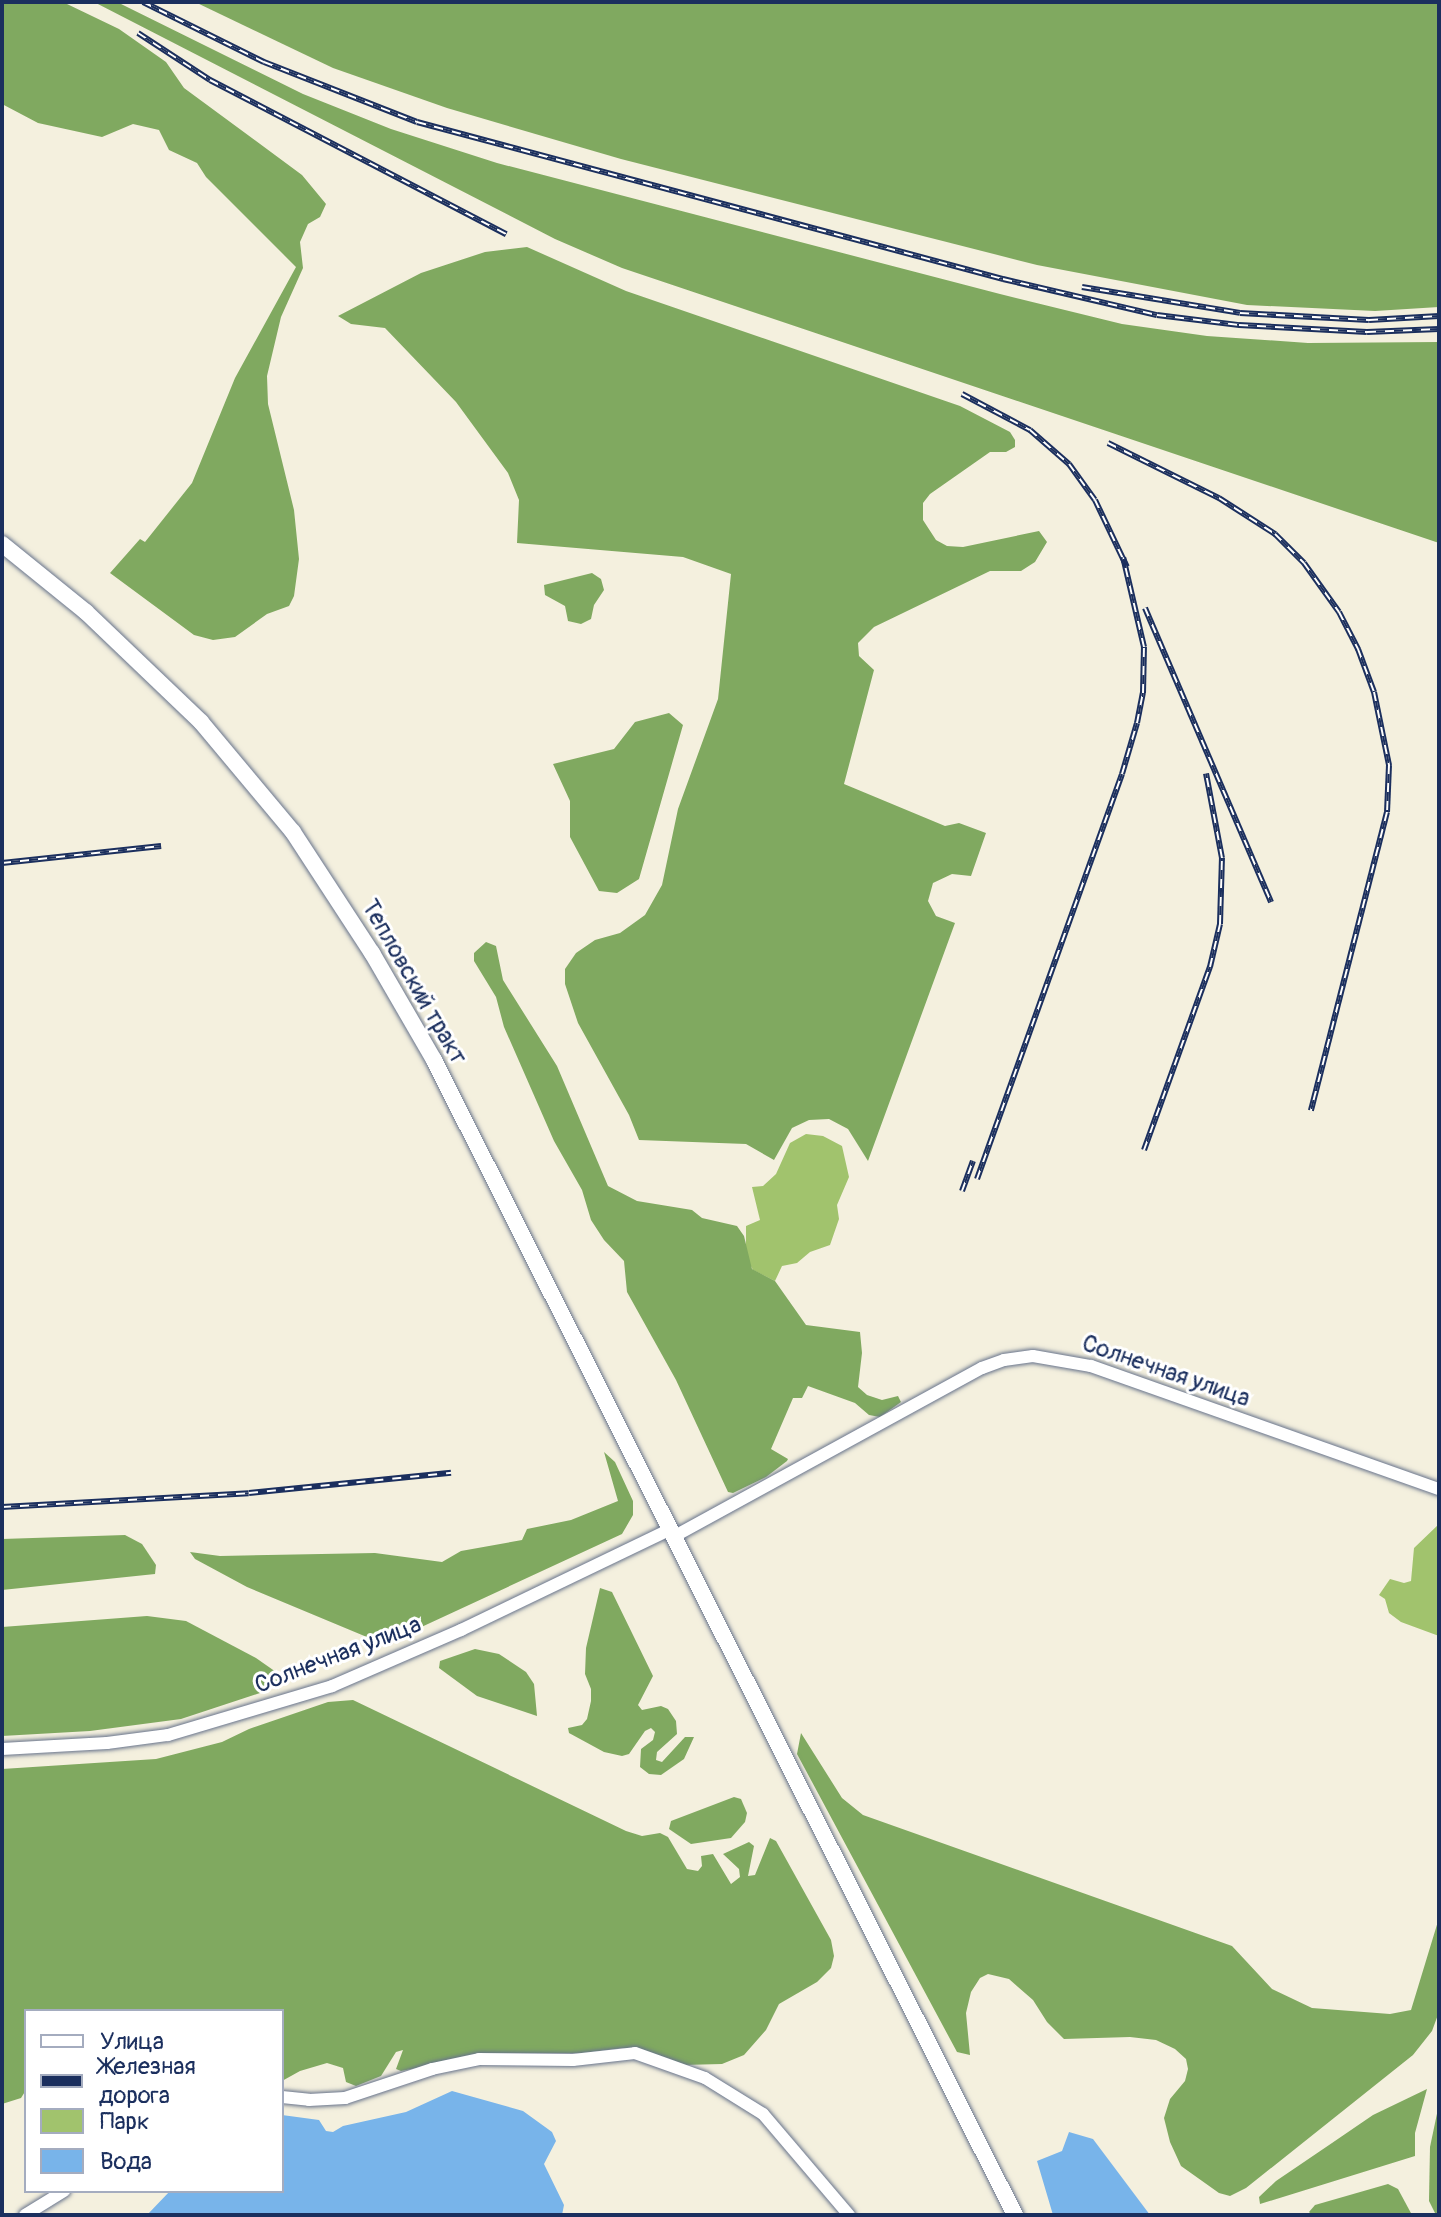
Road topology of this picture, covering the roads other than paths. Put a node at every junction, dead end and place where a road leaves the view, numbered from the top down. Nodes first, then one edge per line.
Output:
1 (2, 544) edge
2 (1439, 1489) edge
3 (671, 1533) junction
4 (2, 1749) edge
5 (284, 2097) edge
6 (61, 2193) edge
7 (25, 2215) edge
8 (849, 2215) edge
9 (1015, 2215) edge

1 - 3 main road, Тепловский тракт
2 - 3 street, Солнечная улица
3 - 4 street, Солнечная улица
3 - 9 main road, Тепловский тракт
5 - 8 street
6 - 7 street

